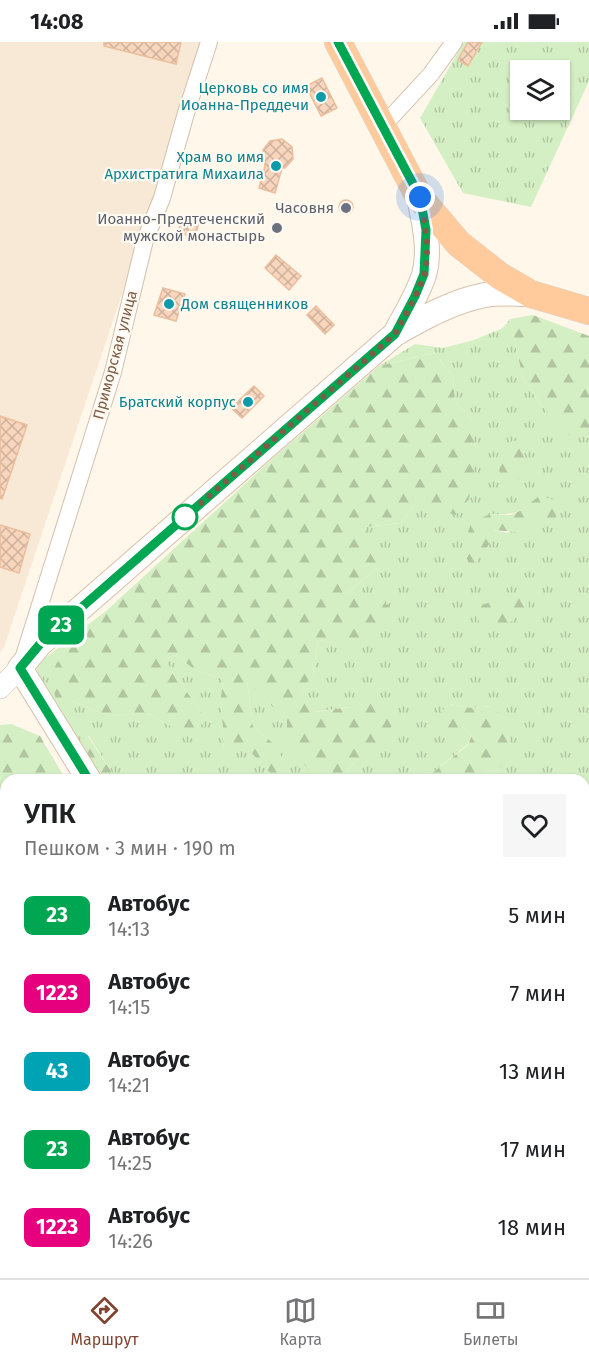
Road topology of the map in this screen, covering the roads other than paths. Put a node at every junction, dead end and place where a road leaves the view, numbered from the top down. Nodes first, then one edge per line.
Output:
1 (209, 42) edge
2 (338, 42) edge
3 (454, 42) edge
4 (382, 127) junction
5 (420, 197) junction
6 (531, 294) junction
7 (589, 311) edge
8 (395, 334) junction
9 (10, 666) edge
10 (0, 688) edge
11 (85, 774) edge

1 - 9 street, Приморская улица
2 - 4 highway
3 - 4 street
4 - 5 highway
5 - 6 highway
5 - 8 main road
6 - 7 highway
6 - 8 main road
8 - 9 main road
9 - 10 street
9 - 11 main road

